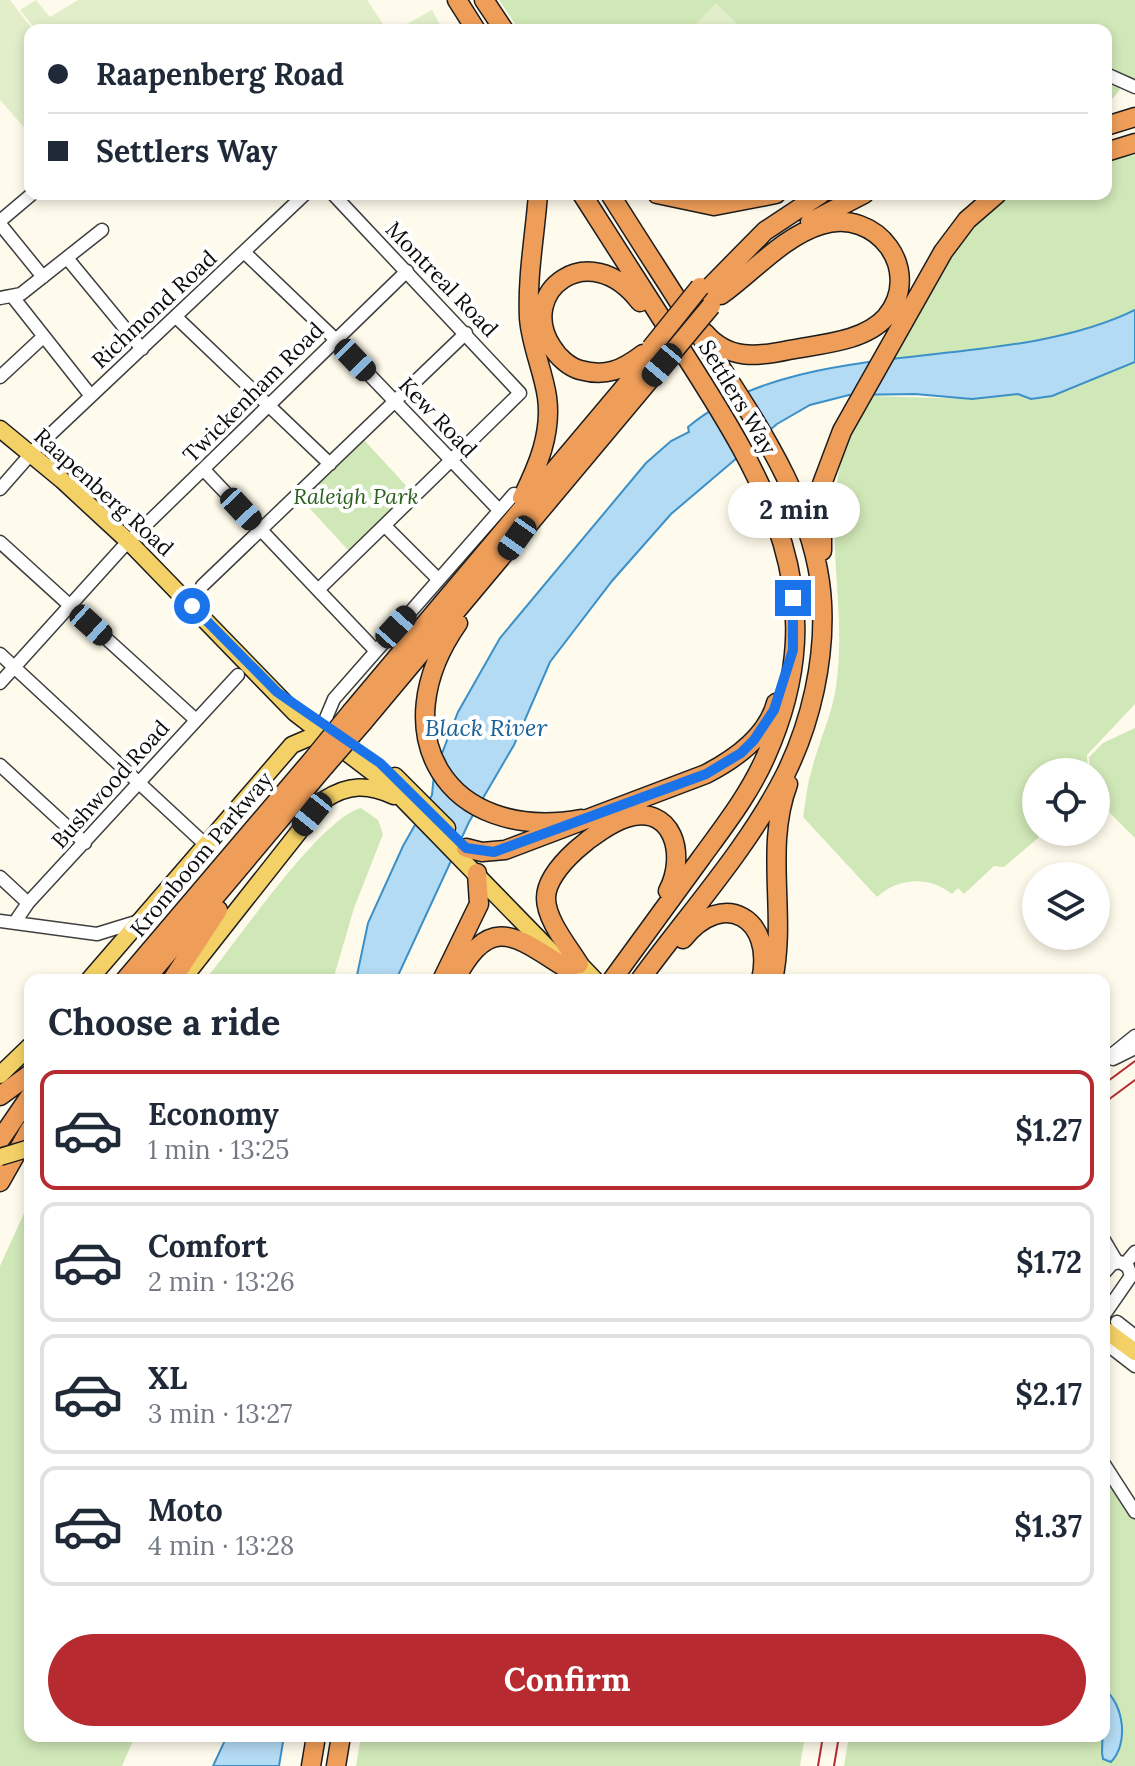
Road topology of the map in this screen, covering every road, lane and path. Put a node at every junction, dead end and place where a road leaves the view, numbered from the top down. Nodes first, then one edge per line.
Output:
1 (457, 0) edge
2 (484, 0) edge
3 (472, 24) edge
4 (500, 24) edge
5 (1112, 77) edge
6 (1135, 87) edge
7 (1135, 117) edge
8 (1112, 124) edge
9 (1135, 136) edge
10 (1112, 142) edge
11 (1135, 143) edge
12 (1112, 150) edge
13 (25, 200) edge
14 (299, 200) edge
15 (339, 200) edge
16 (537, 200) edge
17 (586, 200) edge
18 (614, 200) edge
19 (686, 200) edge
20 (745, 200) edge
21 (812, 200) edge
22 (853, 200) edge
23 (990, 200) edge
24 (0, 223) edge
25 (102, 230) dead end
26 (244, 252) junction
27 (67, 258) junction
28 (407, 271) junction
29 (43, 277) junction
30 (709, 295) junction
31 (675, 296) junction
32 (6, 297) edge
33 (176, 317) junction
34 (666, 326) junction
35 (466, 333) junction
36 (43, 337) junction
37 (335, 339) junction
38 (142, 349) junction
39 (656, 355) junction
40 (0, 377) edge
41 (91, 396) junction
42 (395, 402) junction
43 (269, 404) junction
44 (0, 429) edge
45 (31, 454) junction
46 (453, 462) junction
47 (330, 464) junction
48 (204, 470) junction
49 (0, 489) edge
50 (514, 494) dead end
51 (509, 524) junction
52 (386, 527) junction
53 (260, 529) junction
54 (0, 542) edge
55 (129, 542) junction
56 (438, 579) junction
57 (202, 586) dead end
58 (319, 589) junction
59 (822, 602) junction
60 (70, 606) junction
61 (375, 650) junction
62 (793, 650) junction
63 (0, 654) edge
64 (14, 667) junction
65 (238, 675) dead end
66 (0, 683) edge
67 (277, 692) junction
68 (295, 713) junction
69 (196, 720) junction
70 (326, 730) junction
71 (798, 744) junction
72 (292, 745) junction
73 (319, 763) junction
74 (0, 765) edge
75 (139, 783) junction
76 (403, 799) junction
77 (420, 808) junction
78 (283, 816) junction
79 (581, 819) junction
80 (85, 843) junction
81 (207, 846) junction
82 (463, 850) junction
83 (477, 873) junction
84 (0, 877) edge
85 (28, 903) junction
86 (157, 905) junction
87 (0, 921) edge
88 (15, 922) junction
89 (652, 926) junction
90 (94, 974) edge
91 (129, 974) edge
92 (150, 974) edge
93 (176, 974) edge
94 (187, 974) edge
95 (445, 974) edge
96 (458, 974) edge
97 (582, 974) edge
98 (616, 974) edge
99 (644, 974) edge
100 (655, 974) edge
101 (762, 974) edge
102 (774, 974) edge
103 (1135, 1036) edge
104 (1135, 1048) edge
105 (24, 1052) edge
106 (1110, 1057) edge
107 (1110, 1059) edge
108 (0, 1075) edge
109 (24, 1078) edge
110 (0, 1096) edge
111 (24, 1105) edge
112 (0, 1140) edge
113 (24, 1140) edge
114 (24, 1150) edge
115 (0, 1157) edge
116 (0, 1182) edge
117 (1110, 1247) edge
118 (1135, 1252) edge
119 (1127, 1268) edge
120 (1110, 1307) edge
121 (1111, 1326) edge
122 (1135, 1336) edge
123 (1110, 1347) edge
124 (1135, 1352) edge
125 (1135, 1366) edge
126 (1110, 1473) edge
127 (1135, 1512) edge
128 (315, 1742) edge
129 (340, 1742) edge
130 (311, 1766) edge
131 (336, 1766) edge

1 - 3 highway
2 - 4 highway
5 - 6 street
7 - 8 highway
9 - 10 highway
11 - 12 highway
13 - 24 street
14 - 26 street, Richmond Road
15 - 28 street, Montreal Road
16 - 51 highway
17 - 34 highway, Settlers Way
18 - 31 highway, Settlers Way
19 - 20 highway
21 - 30 highway
22 - 30 highway
23 - 59 highway
24 - 29 street
25 - 27 street
26 - 33 street, Richmond Road
26 - 37 street, Kew Road
27 - 29 street
27 - 38 street
28 - 35 street, Montreal Road
28 - 37 street, Twickenham Road
29 - 32 street
30 - 31 highway
30 - 39 highway, bridge
31 - 59 highway, Settlers Way
32 - 36 street
33 - 38 street, Richmond Road
33 - 43 street
34 - 39 highway
34 - 62 highway, Settlers Way
35 - 42 street
35 - 46 street, Montreal Road
36 - 40 street
36 - 41 street
37 - 42 street, Kew Road
37 - 43 street, Twickenham Road
38 - 41 street, Richmond Road
39 - 51 highway
41 - 45 street, Richmond Road
42 - 46 street, Kew Road
42 - 47 street
43 - 47 street
43 - 48 street, Twickenham Road
44 - 45 main road, Raapenberg Road
45 - 49 street, Richmond Road
45 - 55 main road, Raapenberg Road
46 - 51 street, Kew Road
46 - 52 street
47 - 53 street
48 - 53 street
48 - 55 street, Twickenham Road
50 - 51 street
51 - 56 street
51 - 73 highway, bridge
51 - 79 highway
52 - 56 street
52 - 58 street
53 - 57 street
53 - 58 street
54 - 60 street
55 - 60 street, Twickenham Road
55 - 67 main road, Raapenberg Road
56 - 61 street
58 - 61 street
59 - 71 highway, Settlers Way
60 - 64 street, Twickenham Road
60 - 69 street
61 - 70 street
62 - 79 highway
62 - 89 highway, Settlers Way
63 - 64 street
64 - 66 street, Twickenham Road
64 - 75 street
65 - 69 street, Bushwood Road
67 - 68 main road, Raapenberg Road
67 - 70 main road, Raapenberg Road
68 - 70 main road, Raapenberg Road
68 - 72 main road
69 - 75 street, Bushwood Road
70 - 72 main road
70 - 76 main road, Raapenberg Road
70 - 77 main road, Raapenberg Road
71 - 99 highway, Settlers Way
71 - 102 highway
72 - 81 main road
73 - 78 highway, Kromboom Parkway
73 - 91 highway, Kromboom Parkway
74 - 80 street
75 - 80 street, Bushwood Road
75 - 81 street
76 - 77 main road, Raapenberg Road
76 - 94 main road
77 - 82 main road, Raapenberg Road
78 - 92 highway, Kromboom Parkway
78 - 93 highway
79 - 82 highway
80 - 85 street, Bushwood Road
81 - 86 main road
82 - 83 main road, Raapenberg Road
82 - 97 main road, Raapenberg Road
83 - 95 highway
83 - 97 main road, Raapenberg Road
84 - 85 street
85 - 88 street, Bushwood Road
86 - 88 street
86 - 90 main road
87 - 88 street
89 - 97 highway
89 - 98 highway, Settlers Way
96 - 97 highway
100 - 101 highway
103 - 106 street
104 - 107 street
105 - 108 main road
109 - 110 highway
111 - 112 highway
113 - 116 highway
114 - 115 main road, bridge
117 - 119 street
118 - 119 street
119 - 120 street
121 - 122 street
121 - 124 main road
123 - 125 street
126 - 127 street
128 - 130 highway
129 - 131 highway

